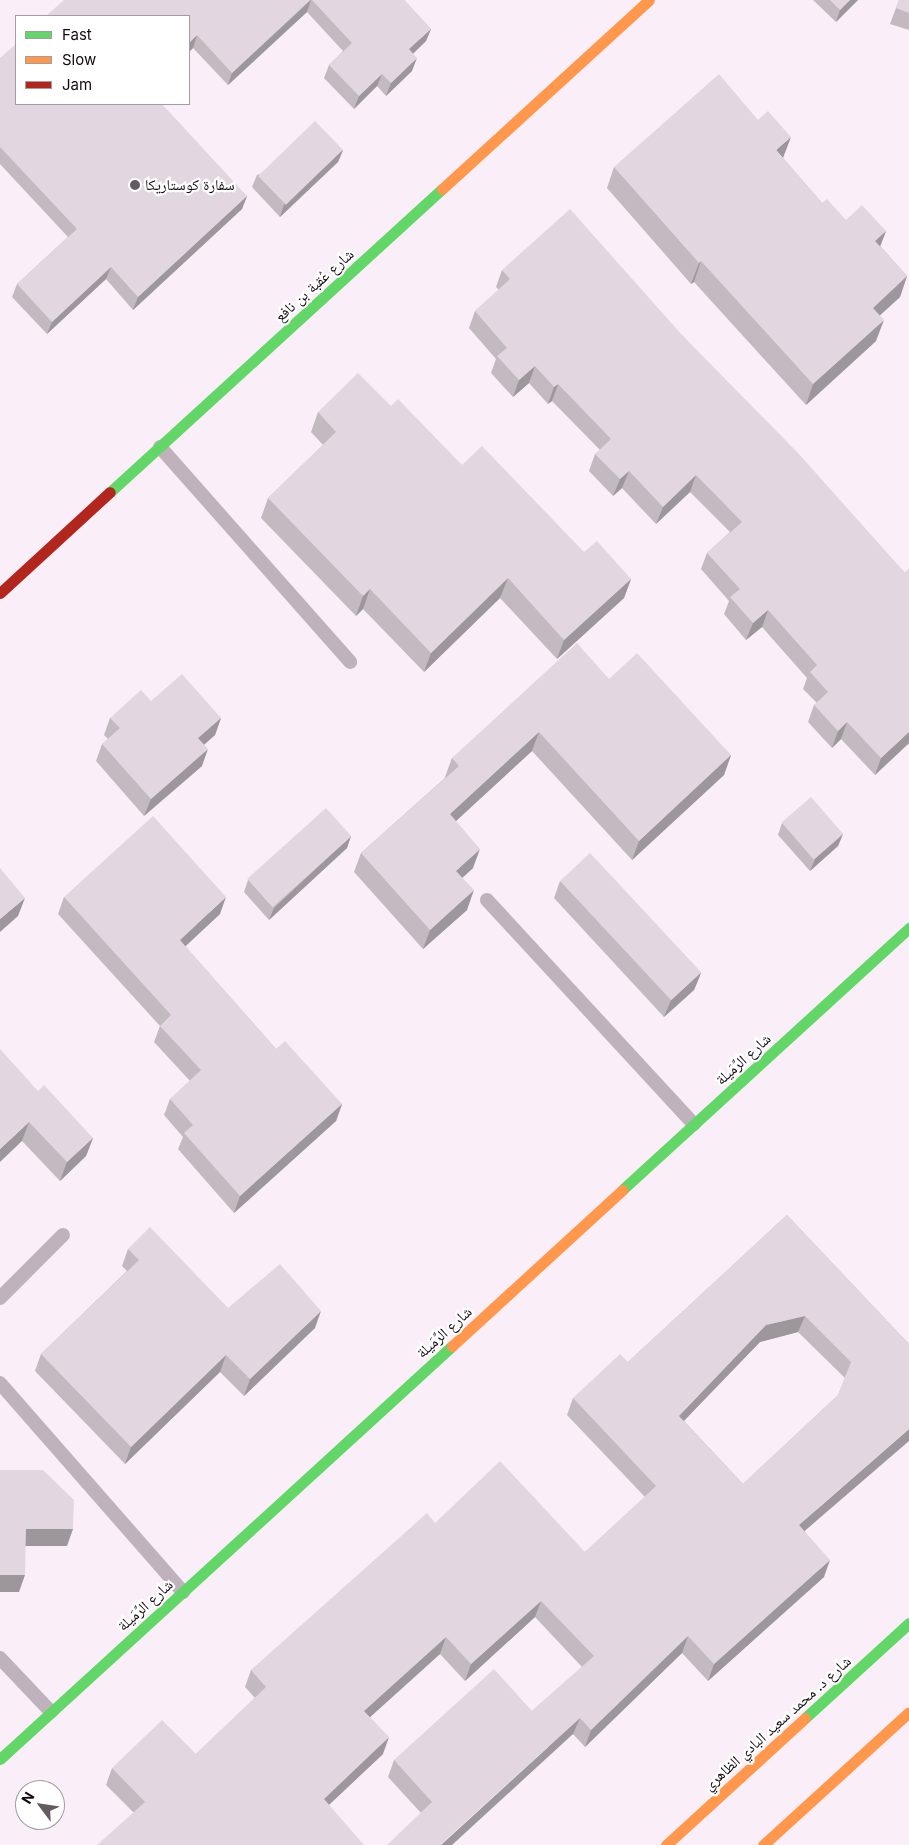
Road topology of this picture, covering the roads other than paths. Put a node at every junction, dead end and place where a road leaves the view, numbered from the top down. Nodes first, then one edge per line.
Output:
1 (649, 0) edge
2 (160, 447) junction
3 (0, 593) edge
4 (350, 662) dead end
5 (487, 900) dead end
6 (909, 928) edge
7 (694, 1124) junction
8 (64, 1235) dead end
9 (0, 1298) edge
10 (0, 1383) edge
11 (183, 1592) junction
12 (909, 1623) edge
13 (0, 1658) edge
14 (50, 1712) junction
15 (909, 1712) edge
16 (0, 1759) edge
17 (666, 1845) edge
18 (763, 1845) edge

1 - 2 street, شارع عُقبة بن نافع
2 - 3 street, شارع عُقبة بن نافع
2 - 4 lane
5 - 7 lane
6 - 7 street, شارع الرِّمَيلة
7 - 11 street, شارع الرِّمَيلة
8 - 9 lane
10 - 11 lane
11 - 14 street, شارع الرِّمَيلة
12 - 17 street, شارع د. محمد سعيد البادي الظاهري
13 - 14 lane
14 - 16 street, شارع الرِّمَيلة
15 - 18 street

